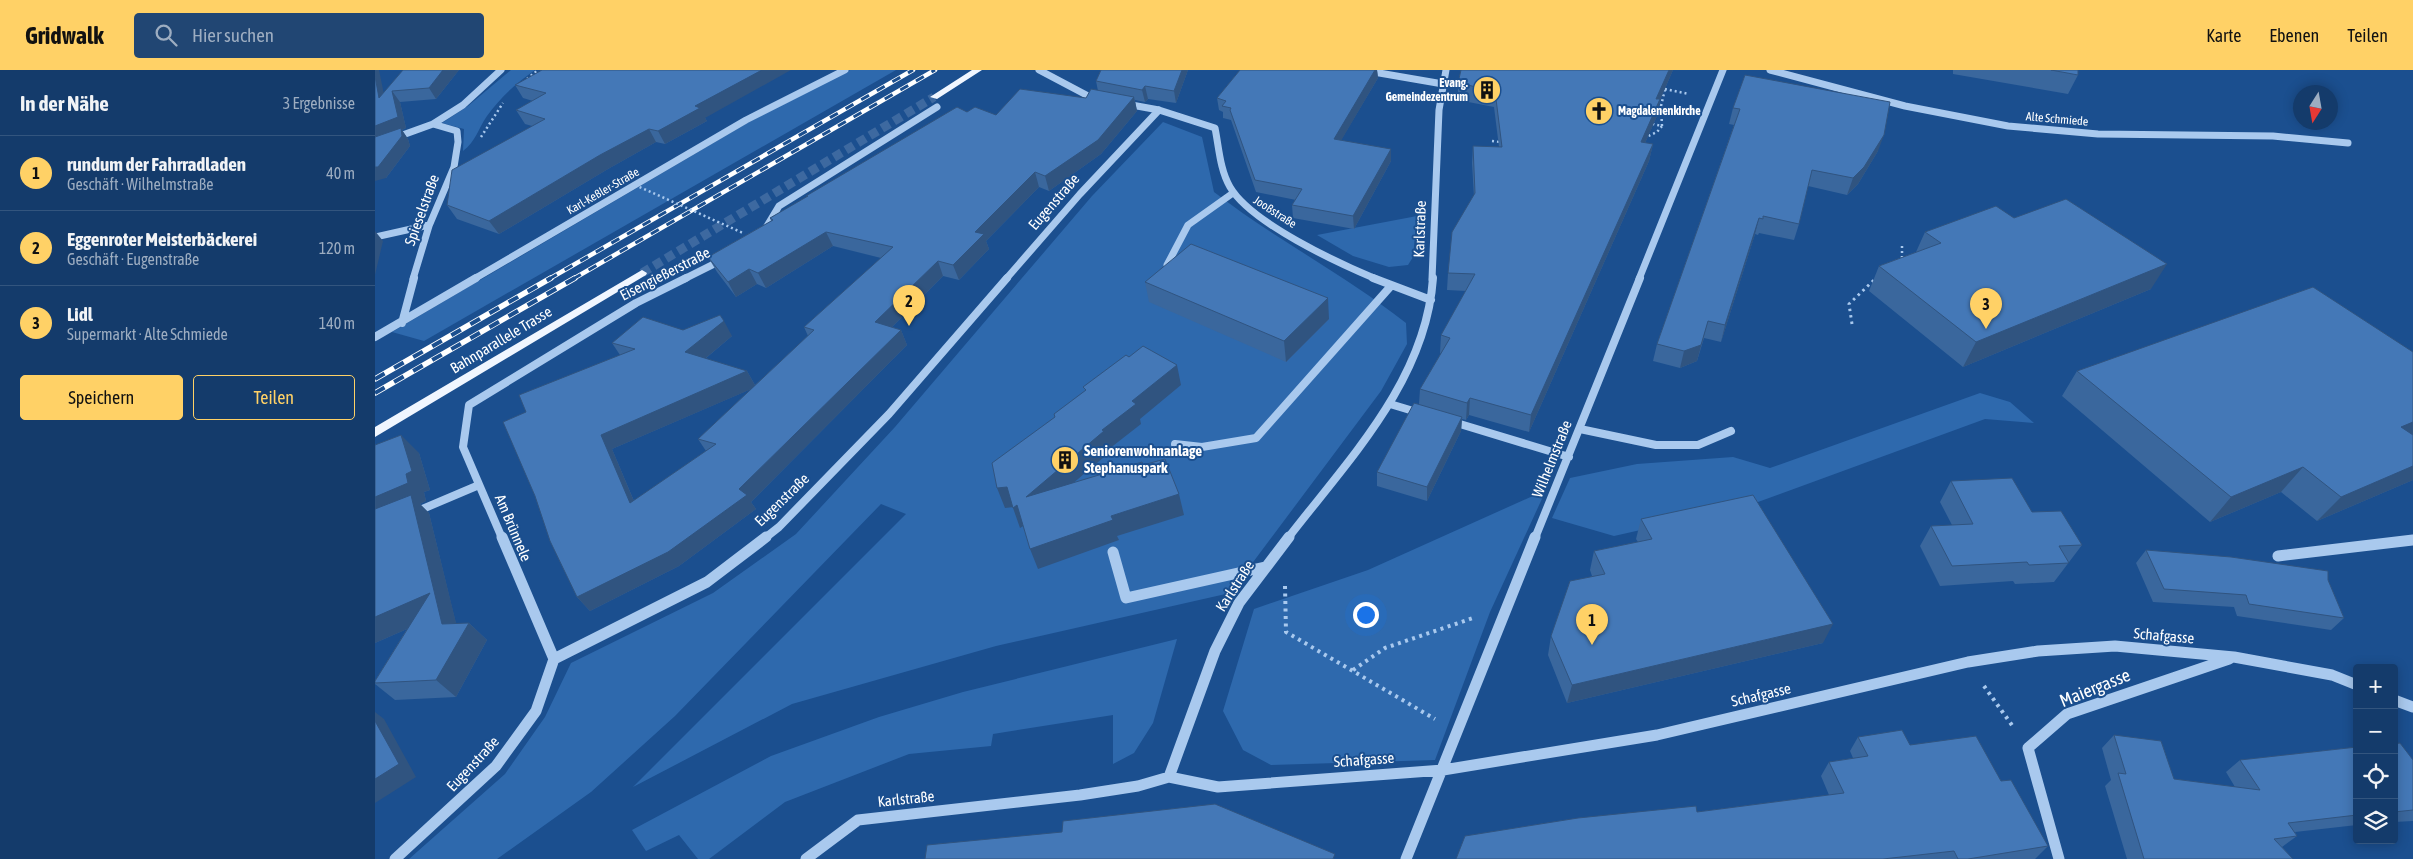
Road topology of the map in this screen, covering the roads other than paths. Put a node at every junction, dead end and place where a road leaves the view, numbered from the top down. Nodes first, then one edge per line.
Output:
1 (501, 70) edge
2 (845, 70) edge
3 (978, 70) edge
4 (1039, 70) edge
5 (1362, 70) edge
6 (1446, 70) edge
7 (1723, 70) edge
8 (1771, 70) edge
9 (1443, 84) junction
10 (934, 97) tunnel mouth
11 (1111, 102) edge
12 (1120, 103) edge
13 (937, 107) dead end
14 (1159, 110) junction
15 (433, 124) junction
16 (2348, 142) dead end
17 (375, 145) edge
18 (1233, 193) junction
19 (429, 224) junction
20 (375, 236) edge
21 (760, 239) edge
22 (729, 256) edge
23 (1169, 270) edge
24 (642, 273) tunnel mouth
25 (1390, 286) junction
26 (1431, 300) junction
27 (402, 323) junction
28 (375, 337) edge
29 (1390, 404) junction
30 (469, 406) joint
31 (1428, 415) edge
32 (1437, 418) edge
33 (1580, 429) junction
34 (1731, 431) dead end
35 (375, 433) edge
36 (1175, 444) dead end
37 (1569, 457) junction
38 (479, 484) junction
39 (401, 518) edge
40 (2413, 540) edge
41 (1113, 552) dead end
42 (2277, 556) dead end
43 (1265, 568) junction
44 (2234, 657) junction
45 (554, 660) junction
46 (2353, 683) edge
47 (2398, 701) edge
48 (2413, 707) edge
49 (1443, 770) junction
50 (1169, 777) junction
51 (395, 859) edge
52 (806, 859) edge
53 (1406, 859) edge
54 (2059, 859) edge

1 - 15 street
2 - 27 street, Karl-Keßler-Straße
3 - 10 main road
4 - 11 street
5 - 9 street
6 - 9 street, Karlstraße
7 - 33 street, Wilhelmstraße
8 - 16 street, Alte Schmiede
9 - 26 street, Karlstraße
12 - 14 street, Jooßstraße
13 - 21 street
14 - 18 street, Jooßstraße
14 - 45 street, Eugenstraße
15 - 17 street
15 - 19 street, Spieselstraße
18 - 23 street
18 - 25 street, Jooßstraße
19 - 20 street
19 - 27 street, Spieselstraße
22 - 30 street, Eisengießerstraße
24 - 35 main road, Bahnparallele Trasse
25 - 26 street, Jooßstraße
25 - 36 street
26 - 29 street, Karlstraße
27 - 28 street, Karl-Keßler-Straße
29 - 31 street
29 - 43 street, Karlstraße
30 - 38 street, Am Brünnele
32 - 37 street
33 - 34 street
33 - 37 street, Wilhelmstraße
37 - 49 street, Wilhelmstraße
38 - 39 street
38 - 45 street, Am Brünnele
40 - 42 street
41 - 43 street
43 - 50 street, Karlstraße
44 - 46 street, Schafgasse
44 - 49 street, Schafgasse
44 - 54 street, Maiergasse
45 - 51 street, Eugenstraße
47 - 48 street
49 - 50 street, Schafgasse
49 - 53 street, Wilhelmstraße
50 - 52 street, Karlstraße

